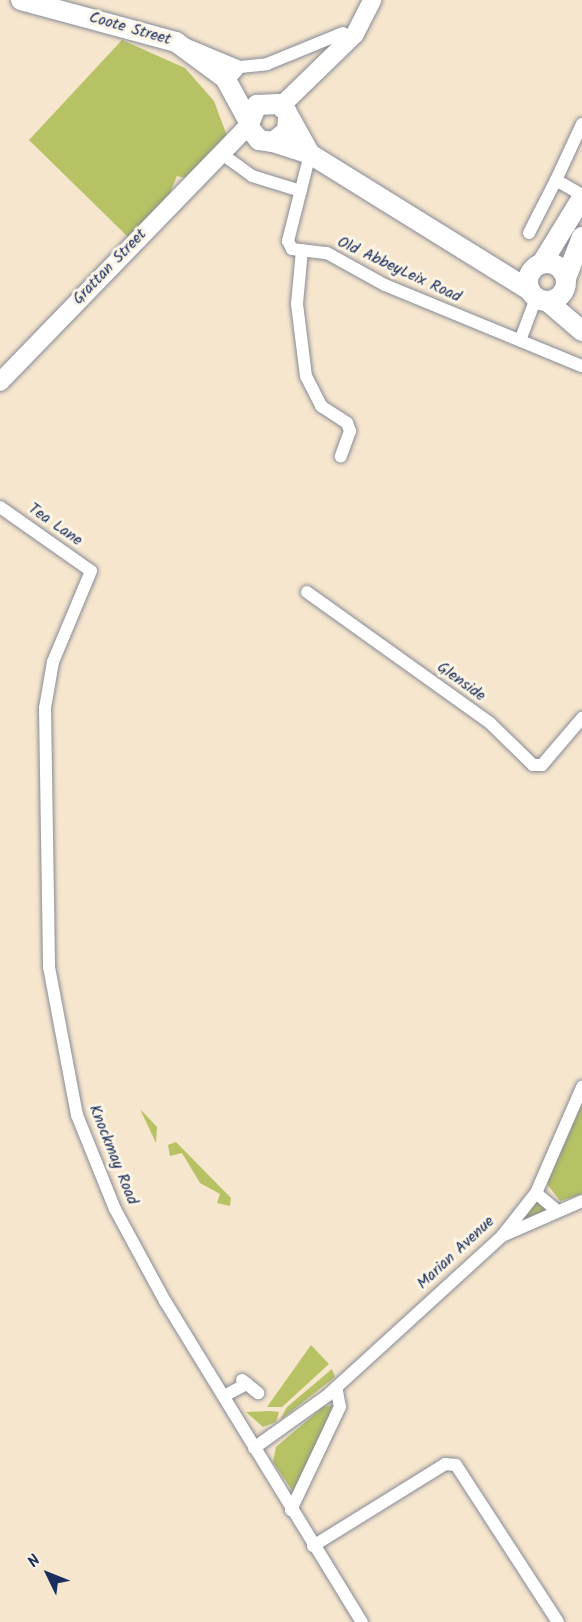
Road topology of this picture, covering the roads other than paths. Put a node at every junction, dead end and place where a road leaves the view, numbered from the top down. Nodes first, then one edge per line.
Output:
1 (21, 0) edge
2 (372, 0) edge
3 (72, 6) edge
4 (349, 33) junction
5 (234, 74) junction
6 (278, 109) junction
7 (248, 123) junction
8 (582, 124) edge
9 (268, 142) junction
10 (222, 154) junction
11 (310, 154) junction
12 (556, 180) junction
13 (301, 191) junction
14 (582, 197) edge
15 (529, 234) dead end
16 (582, 237) edge
17 (302, 250) junction
18 (566, 283) junction
19 (537, 284) junction
20 (579, 327) edge
21 (520, 338) junction
22 (582, 366) edge
23 (0, 381) edge
24 (341, 456) dead end
25 (0, 507) edge
26 (91, 572) joint
27 (307, 592) dead end
28 (582, 718) edge
29 (582, 1087) edge
30 (536, 1193) junction
31 (582, 1201) edge
32 (555, 1209) junction
33 (502, 1236) junction
34 (336, 1387) junction
35 (258, 1393) dead end
36 (224, 1396) junction
37 (254, 1448) junction
38 (291, 1510) junction
39 (313, 1546) junction
40 (362, 1622) edge
41 (558, 1622) edge

1 - 3 main road, Coote Street
2 - 4 main road
3 - 5 main road, Coote Street
4 - 5 street
4 - 6 main road
5 - 6 main road, Coote Street
5 - 7 main road, Coote Street
6 - 7 main road
6 - 9 main road
6 - 11 main road
7 - 9 main road, Coote Street
7 - 10 main road, Grattan Street
8 - 12 street
9 - 10 main road, Grattan Street
9 - 11 main road
10 - 13 street
10 - 23 main road, Grattan Street
11 - 13 street
11 - 19 main road
12 - 14 street
12 - 15 street
13 - 17 street
14 - 19 main road
16 - 18 main road
17 - 21 street, Old AbbeyLeix Road
17 - 24 street
18 - 19 main road
18 - 19 main road
18 - 20 main road
19 - 20 main road
19 - 21 street
21 - 22 street, Old AbbeyLeix Road
25 - 26 street, Tea Lane
26 - 36 street, Knockmay Road
27 - 28 street, Glenside
29 - 30 street, Marian Avenue
30 - 32 street
30 - 33 street, Marian Avenue
31 - 32 street
32 - 33 street
33 - 34 street, Marian Avenue
34 - 37 street, Marian Avenue
34 - 38 street
35 - 36 street
36 - 37 street, Knockmay Road
37 - 38 street, Knockmay Road
38 - 39 street, Knockmay Road
39 - 40 street, Knockmay Road
39 - 41 street

